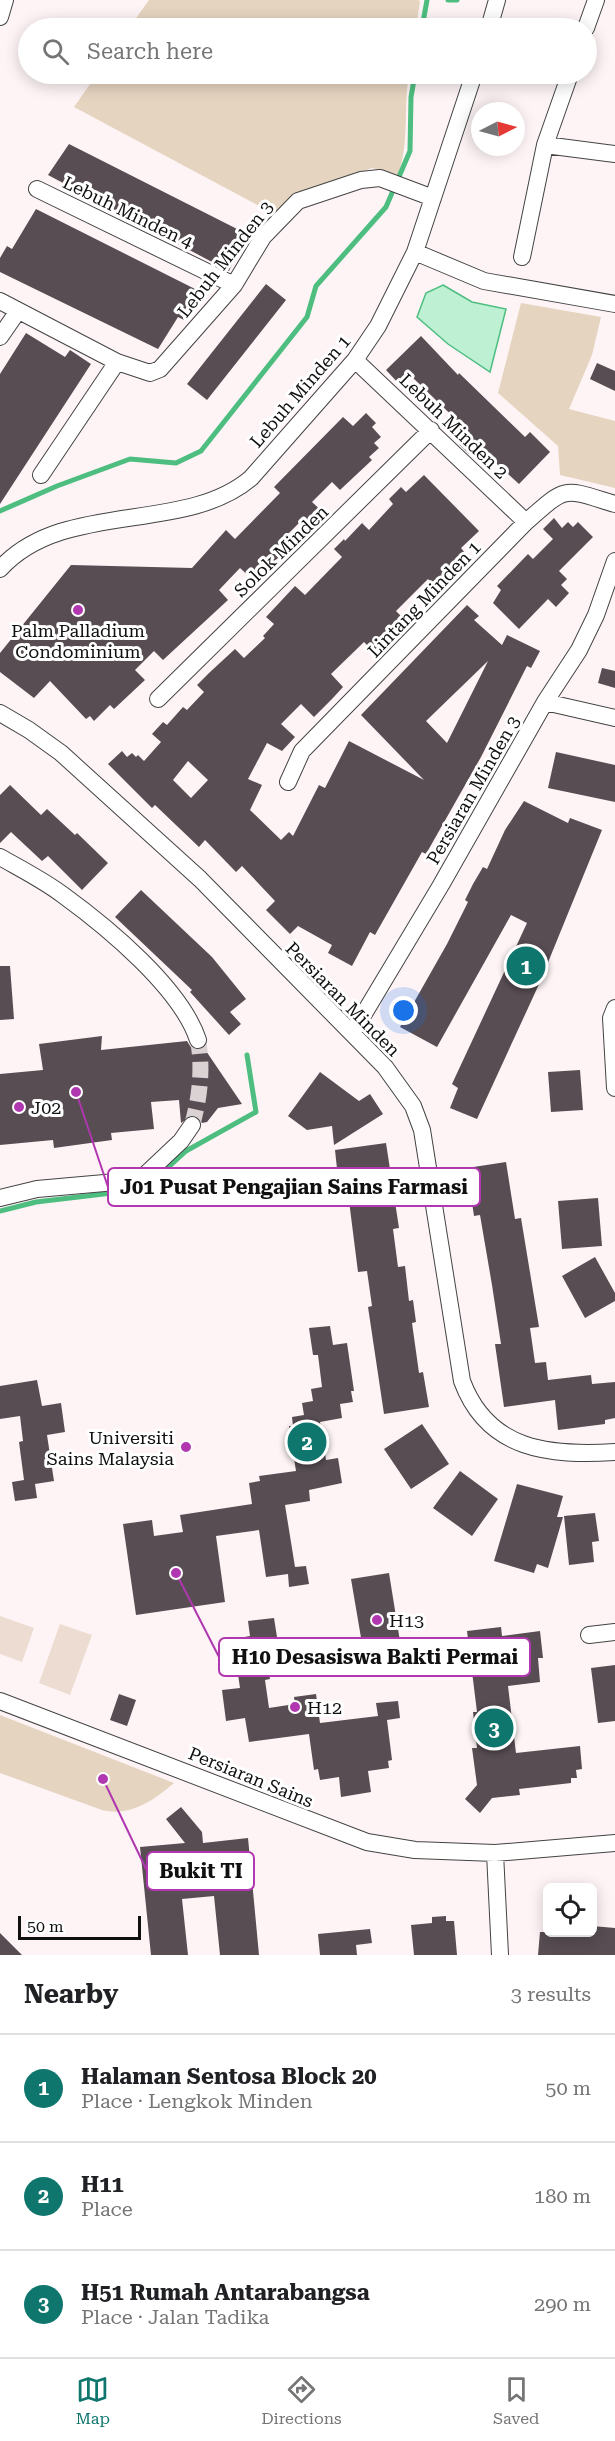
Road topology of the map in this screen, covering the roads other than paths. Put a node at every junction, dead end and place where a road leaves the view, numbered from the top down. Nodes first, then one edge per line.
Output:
1 (5, 0) edge
2 (497, 0) edge
3 (596, 0) edge
4 (0, 17) edge
5 (492, 18) edge
6 (590, 18) edge
7 (470, 84) edge
8 (566, 84) edge
9 (545, 145) junction
10 (615, 154) edge
11 (37, 189) dead end
12 (425, 195) junction
13 (415, 252) junction
14 (522, 257) dead end
15 (234, 285) junction
16 (0, 301) edge
17 (615, 304) edge
18 (18, 310) junction
19 (0, 337) edge
20 (355, 360) junction
21 (117, 362) junction
22 (431, 430) junction
23 (41, 475) dead end
24 (615, 504) edge
25 (526, 522) junction
26 (615, 561) edge
27 (0, 569) edge
28 (158, 699) dead end
29 (545, 702) junction
30 (0, 713) edge
31 (615, 718) edge
32 (288, 782) dead end
33 (0, 857) edge
34 (615, 1008) edge
35 (353, 1032) junction
36 (198, 1040) tunnel mouth
37 (615, 1088) edge
38 (192, 1125) tunnel mouth
39 (0, 1198) edge
40 (615, 1452) edge
41 (615, 1632) edge
42 (589, 1635) dead end
43 (0, 1701) edge
44 (615, 1843) edge
45 (495, 1853) junction
46 (500, 1955) edge

1 - 4 street
2 - 5 street
3 - 6 street
7 - 12 street, Lebuh Minden 1
8 - 9 street
9 - 10 street
9 - 14 street
11 - 15 street, Lebuh Minden 4
12 - 13 street, Lebuh Minden 1
12 - 15 street, Lebuh Minden 3
13 - 17 street
13 - 20 street, Lebuh Minden 1
15 - 21 street, Lebuh Minden 3
16 - 18 street, Lebuh Minden 3
18 - 19 street
18 - 21 street, Lebuh Minden 3
20 - 22 street, Lebuh Minden 2
20 - 27 street, Lebuh Minden 1
21 - 23 street
22 - 25 street, Lebuh Minden 2
22 - 28 street, Solok Minden
24 - 25 street, Lintang Minden 1
25 - 32 street, Lintang Minden 1
26 - 29 street, Persiaran Minden 3
29 - 31 street
29 - 35 street, Persiaran Minden 3
30 - 35 street, Persiaran Minden
33 - 36 street
34 - 37 street
35 - 40 street, Persiaran Minden
38 - 39 street
41 - 42 street
43 - 45 street, Persiaran Sains
44 - 45 street, Persiaran Sains
45 - 46 street

